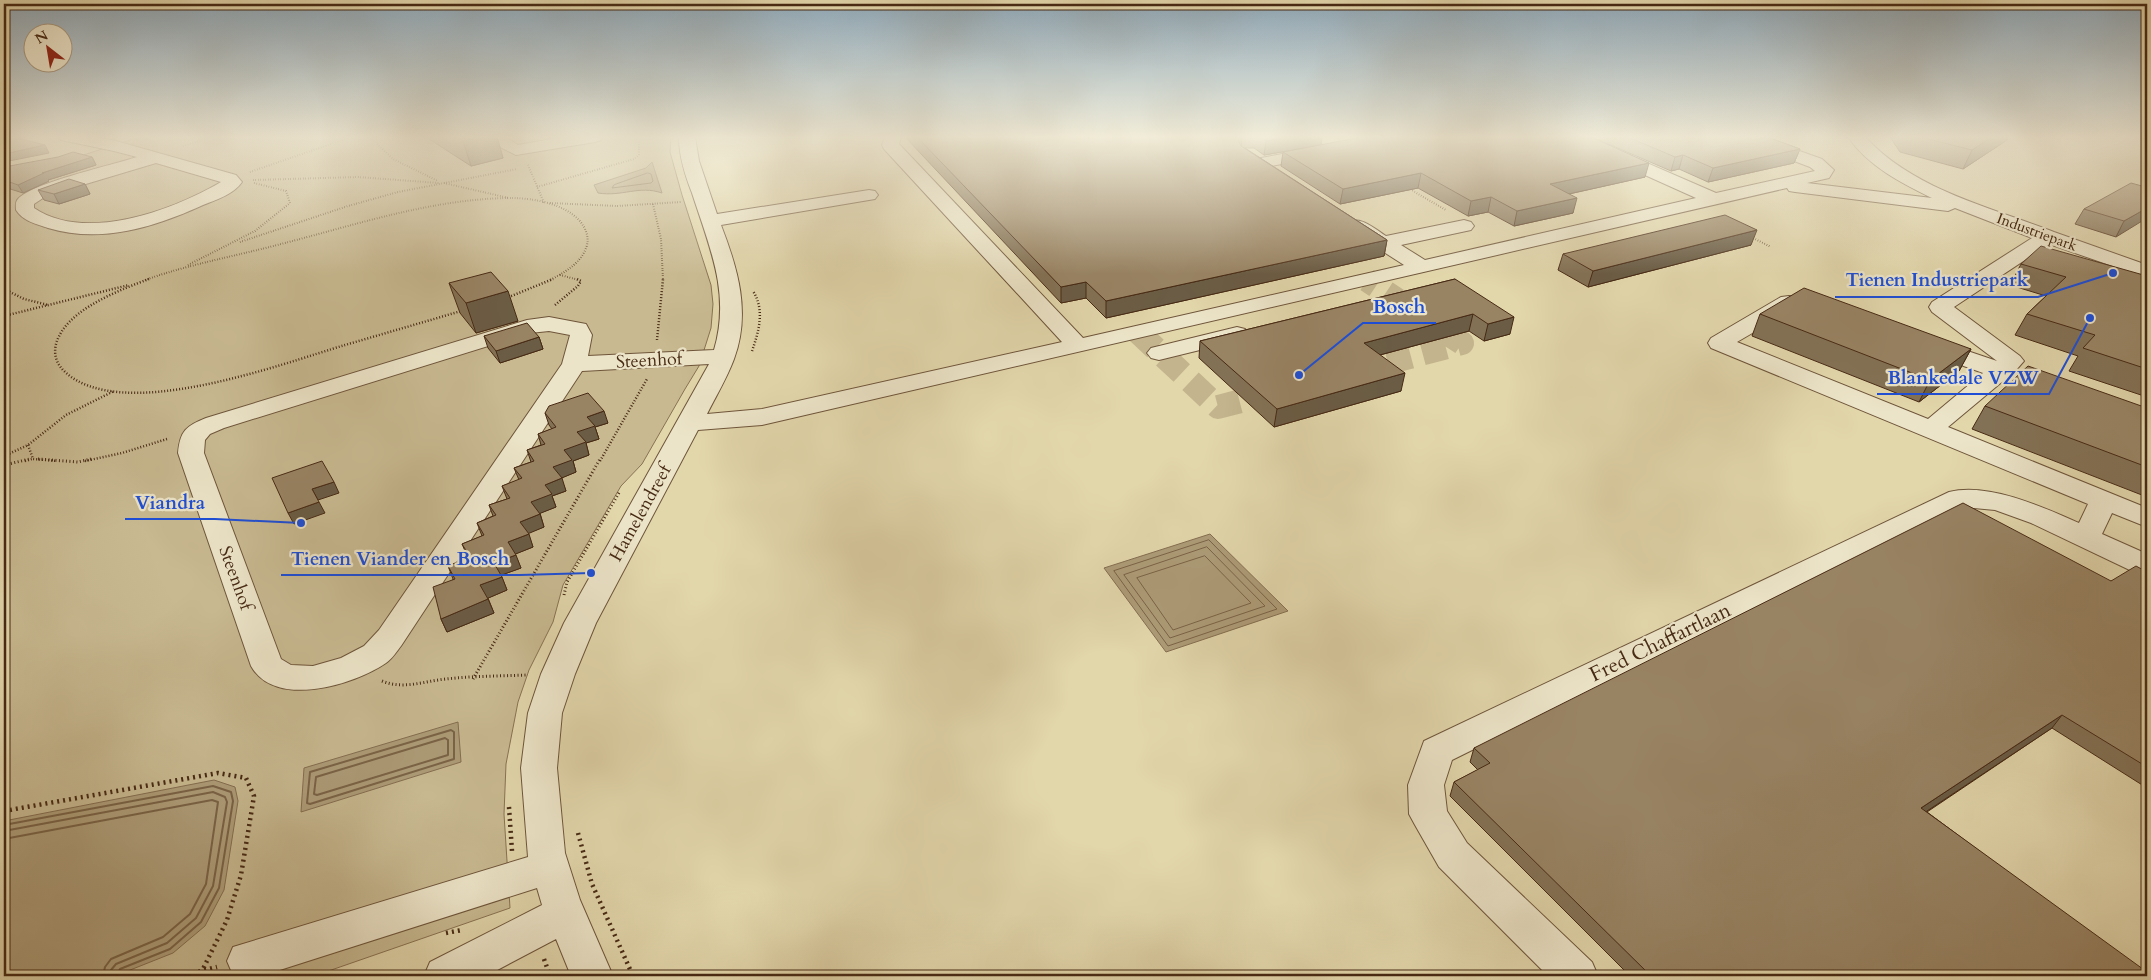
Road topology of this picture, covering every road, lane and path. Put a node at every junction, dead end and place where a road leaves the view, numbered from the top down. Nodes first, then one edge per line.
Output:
1 (74, 183) edge
2 (229, 183) edge
3 (249, 183) edge
4 (438, 183) edge
5 (442, 183) junction
6 (535, 183) edge
7 (552, 183) edge
8 (697, 183) edge
9 (925, 183) edge
10 (1675, 183) edge
11 (1787, 183) edge
12 (1918, 183) edge
13 (1778, 185) junction
14 (1405, 186) edge
15 (537, 187) junction
16 (869, 195) dead end
17 (512, 198) junction
18 (1713, 200) junction
19 (688, 201) dead end
20 (542, 202) junction
21 (653, 204) junction
22 (1967, 206) junction
23 (1343, 216) edge
24 (710, 221) junction
25 (1464, 226) joint
26 (1745, 234) edge
27 (2048, 236) junction
28 (240, 242) junction
29 (1383, 243) junction
30 (1771, 247) dead end
31 (1421, 267) junction
32 (181, 269) junction
33 (2147, 272) edge
34 (560, 275) junction
35 (137, 283) junction
36 (4, 289) edge
37 (48, 305) junction
38 (1814, 305) edge
39 (4, 316) edge
40 (550, 324) junction
41 (1255, 330) edge
42 (1907, 338) edge
43 (1077, 345) junction
44 (1158, 353) dead end
45 (724, 356) junction
46 (654, 360) junction
47 (574, 364) junction
48 (2000, 371) junction
49 (115, 391) junction
50 (2074, 397) edge
51 (690, 423) junction
52 (201, 429) junction
53 (1930, 430) junction
54 (28, 445) junction
55 (4, 456) edge
56 (33, 459) junction
57 (4, 465) edge
58 (2104, 500) junction
59 (2147, 518) edge
60 (2086, 538) junction
61 (2147, 566) edge
62 (352, 666) junction
63 (523, 675) dead end
64 (473, 679) junction
65 (4, 811) edge
66 (550, 867) junction
67 (592, 884) dead end
68 (565, 912) junction
69 (467, 930) dead end
70 (439, 935) dead end
71 (248, 961) dead end
72 (203, 969) dead end
73 (444, 976) edge
74 (592, 976) edge
75 (633, 976) edge
76 (1577, 976) edge

1 - 2 street
3 - 28 path
4 - 5 path
5 - 17 path
5 - 28 path
6 - 15 path
7 - 15 path
8 - 24 street, Hamelendreef
9 - 43 street
10 - 18 street
11 - 13 street
12 - 22 street, Industriepark
13 - 18 street
13 - 22 street
14 - 25 path
15 - 20 path
16 - 24 street
17 - 20 path
17 - 32 path
18 - 31 street
19 - 21 path
20 - 21 path
20 - 34 path
21 - 46 path
22 - 27 street, Industriepark
23 - 29 street
24 - 45 street, Hamelendreef
25 - 29 street
26 - 30 path
27 - 33 street, Industriepark
27 - 48 street
28 - 32 path
29 - 31 street
31 - 43 street
32 - 35 path
34 - 40 path
34 - 49 path
35 - 37 path
35 - 49 path
36 - 37 path
37 - 39 path
38 - 53 street
40 - 47 street, Steenhof
40 - 52 street, Steenhof
41 - 44 street
42 - 48 street
43 - 51 street
45 - 46 street, Steenhof
45 - 51 street, Hamelendreef
46 - 47 street, Steenhof
46 - 64 path
47 - 62 street, Steenhof
48 - 50 street
48 - 53 street
49 - 54 path
51 - 66 street, Hamelendreef
52 - 56 path
52 - 62 street, Steenhof
53 - 58 street
54 - 55 path
54 - 56 path
56 - 57 path
58 - 59 street
58 - 60 street
60 - 61 street, Fred Chaffartlaan
60 - 76 street, Fred Chaffartlaan
62 - 64 path
63 - 64 path
65 - 72 path
66 - 68 street, Hamelendreef
66 - 71 street
67 - 75 path
68 - 73 street
68 - 74 street, Hamelendreef
69 - 70 path

